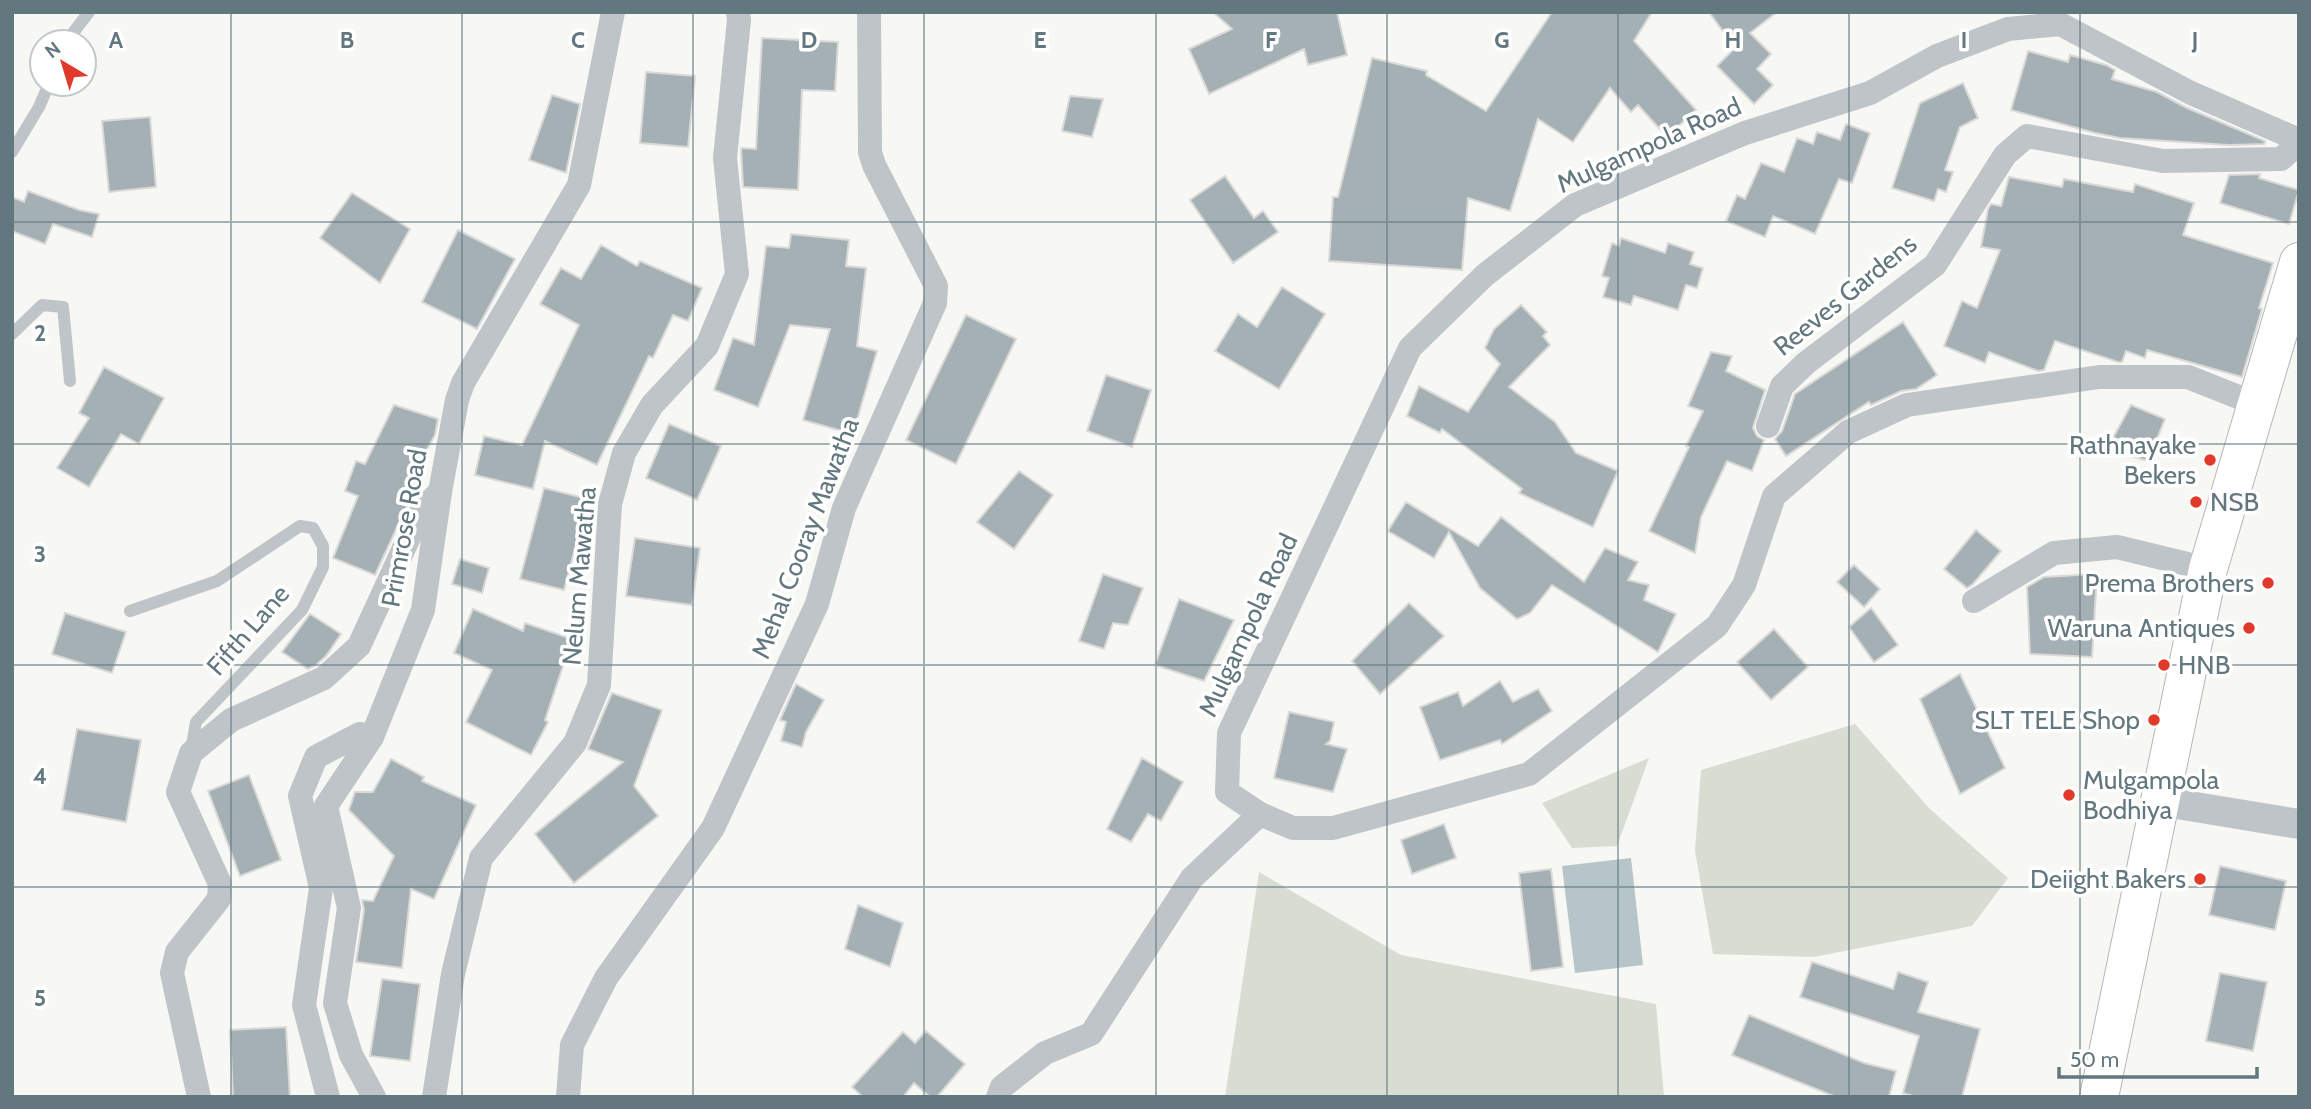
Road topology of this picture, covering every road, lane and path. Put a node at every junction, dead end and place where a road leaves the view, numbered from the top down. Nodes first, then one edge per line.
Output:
1 (89, 12) edge
2 (613, 12) edge
3 (738, 12) edge
4 (869, 12) edge
5 (77, 28) edge
6 (43, 98) edge
7 (2299, 141) edge
8 (12, 152) edge
9 (2299, 262) edge
10 (12, 334) edge
11 (70, 381) dead end
12 (2256, 404) junction
13 (1768, 426) dead end
14 (440, 492) junction
15 (2208, 569) junction
16 (1974, 601) dead end
17 (130, 611) dead end
18 (372, 737) junction
19 (191, 753) junction
20 (2160, 801) junction
21 (1260, 814) junction
22 (2299, 824) edge
23 (199, 1097) edge
24 (328, 1097) edge
25 (374, 1097) edge
26 (434, 1097) edge
27 (568, 1097) edge
28 (998, 1097) edge
29 (2099, 1097) edge

1 - 5 lane
2 - 14 street, Primrose Road
3 - 26 street, Nelum Mawatha
4 - 27 street, Mehal Cooray Mawatha
6 - 8 lane
7 - 13 street, Reeves Gardens
7 - 21 street, Mulgampola Road
9 - 12 highway
10 - 11 lane
12 - 15 highway
12 - 21 street, Mulgampola Road
14 - 18 street, Primrose Road
14 - 19 street
15 - 16 street
15 - 20 highway
17 - 19 lane, Fifth Lane
18 - 24 street
18 - 25 street, Primrose Road
19 - 23 street
20 - 22 street
20 - 29 highway
21 - 28 street

